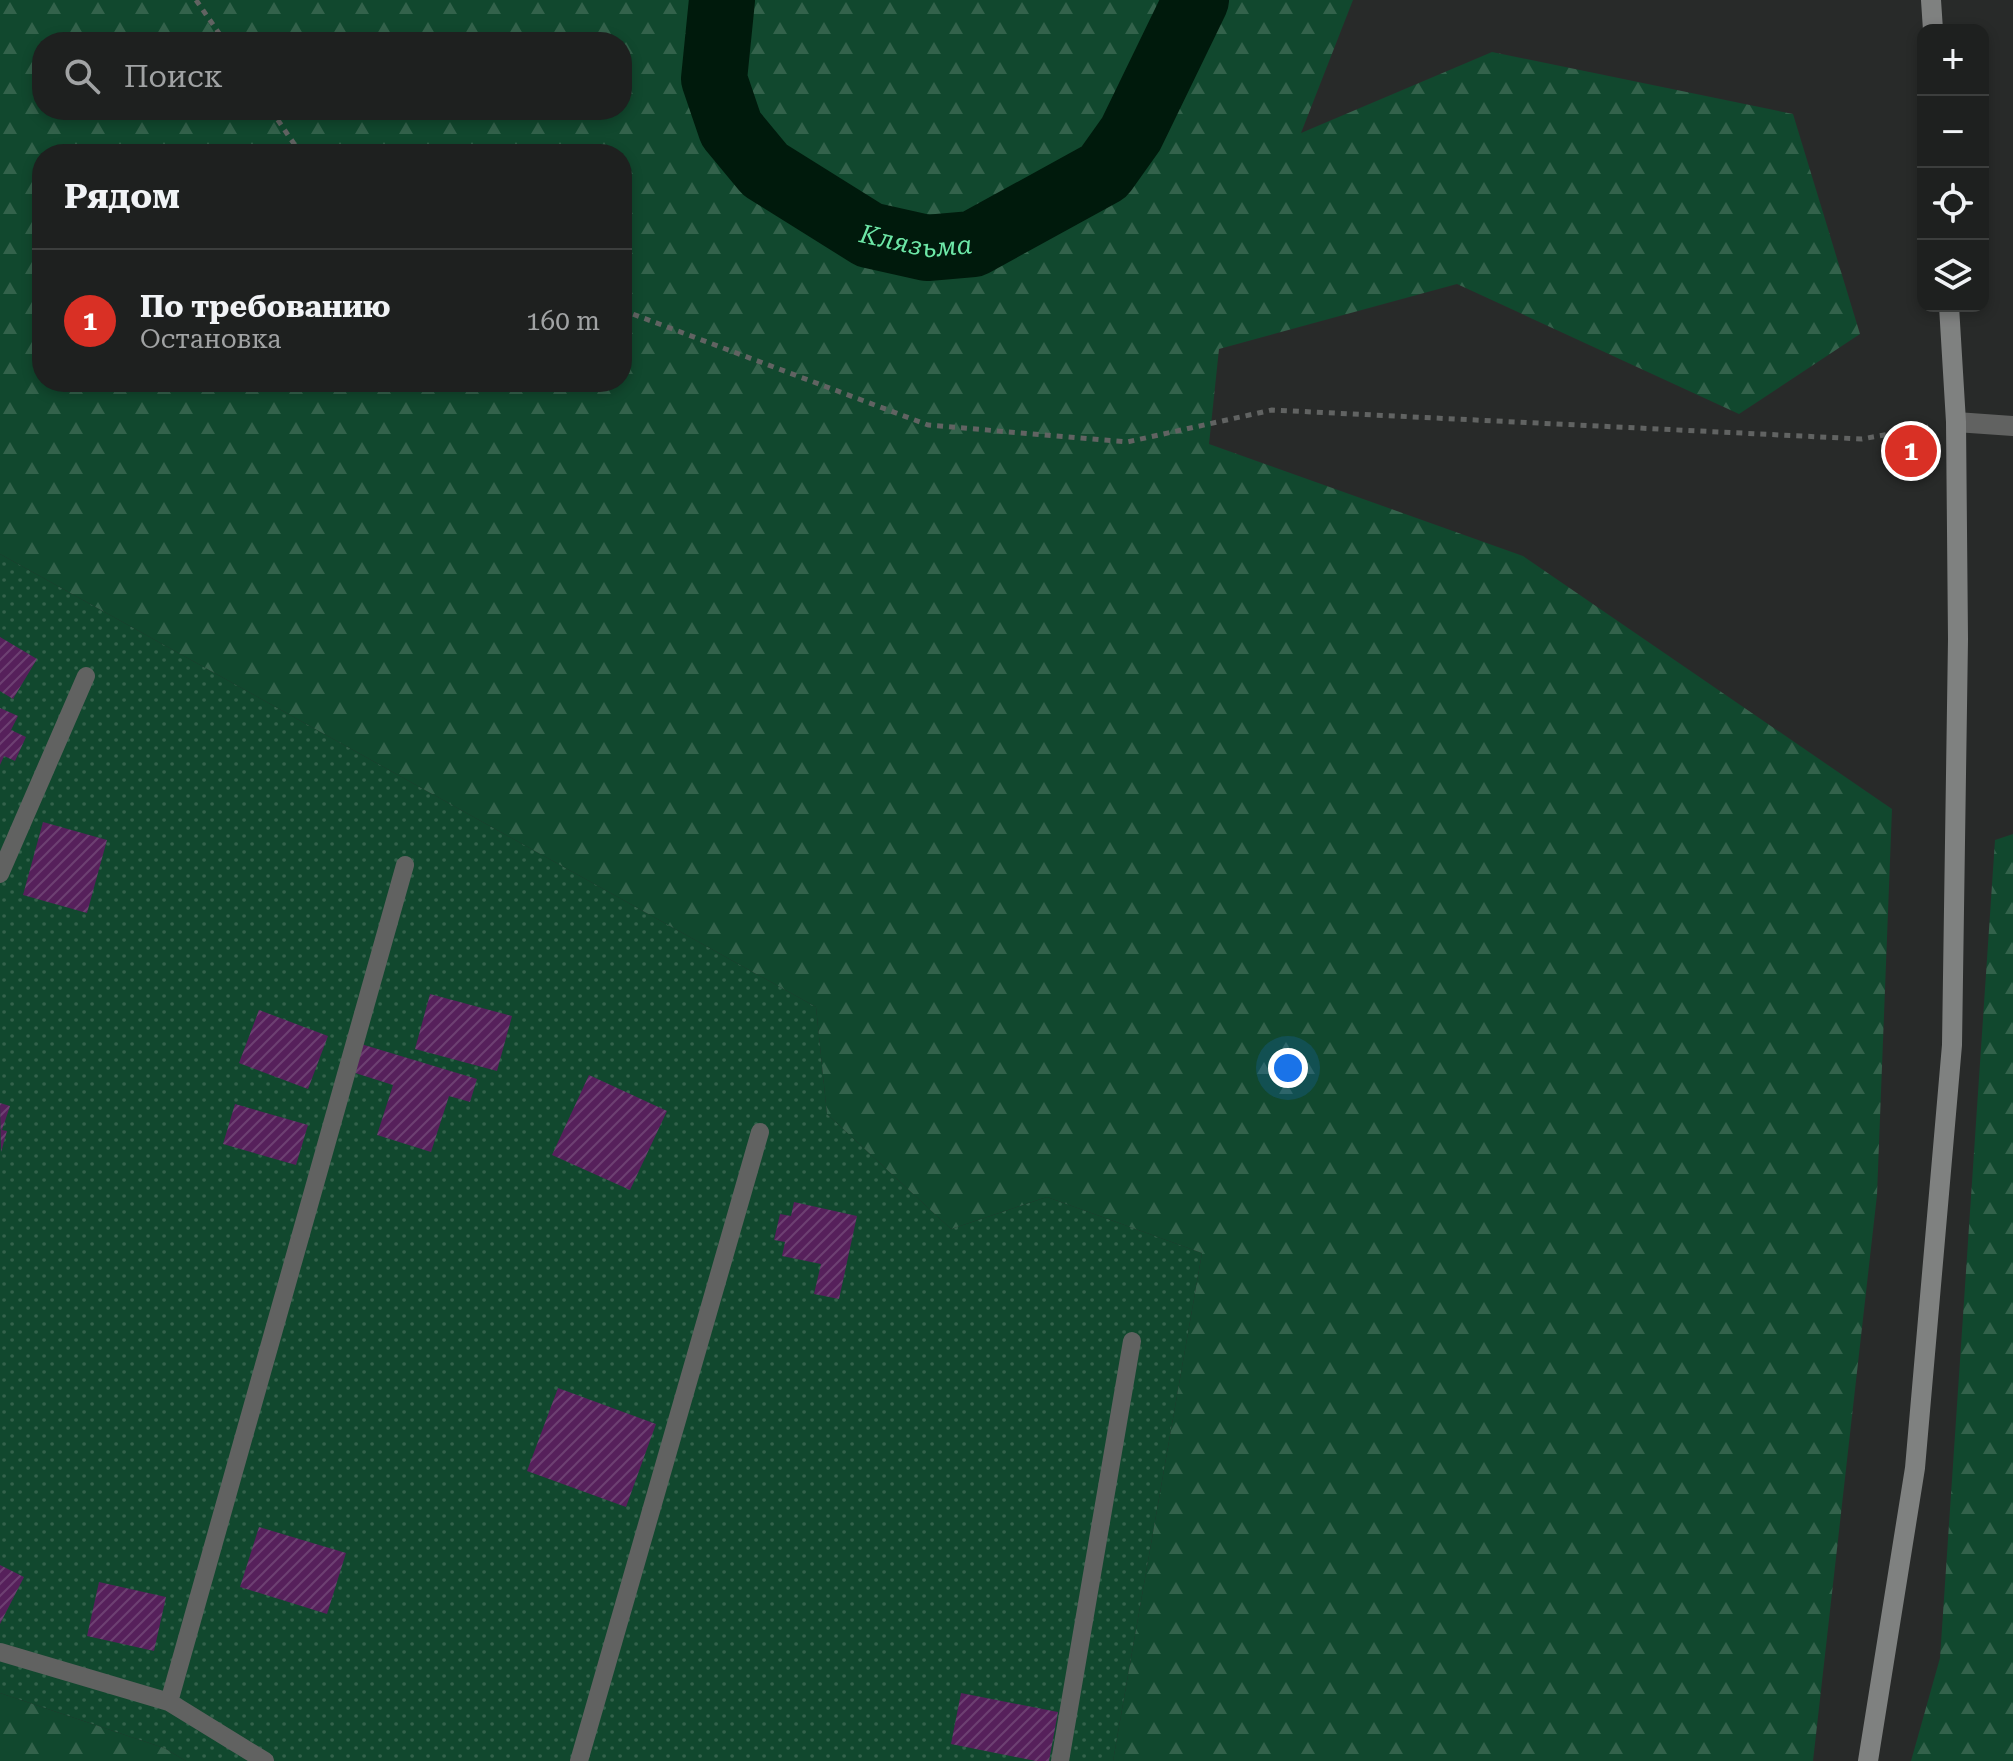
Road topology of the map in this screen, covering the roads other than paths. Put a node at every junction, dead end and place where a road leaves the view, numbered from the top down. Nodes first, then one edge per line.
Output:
1 (1931, 0) edge
2 (1933, 24) edge
3 (1949, 312) edge
4 (1956, 422) junction
5 (2013, 426) edge
6 (86, 676) dead end
7 (405, 865) dead end
8 (0, 874) edge
9 (760, 1132) dead end
10 (1132, 1341) dead end
11 (0, 1652) edge
12 (169, 1702) junction
13 (265, 1761) edge
14 (579, 1761) edge
15 (1060, 1761) edge
16 (1868, 1761) edge

1 - 2 main road
3 - 4 main road
4 - 5 street
4 - 16 main road
6 - 8 lane
7 - 12 lane
9 - 14 lane
10 - 15 lane
11 - 12 lane
12 - 13 lane

